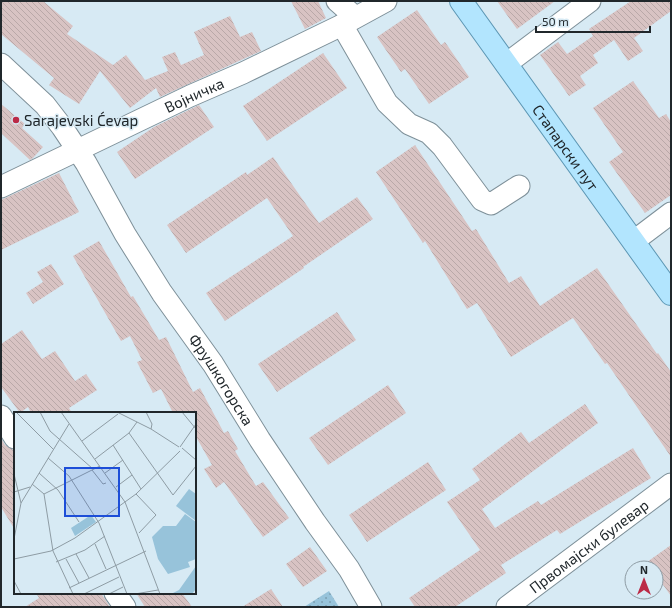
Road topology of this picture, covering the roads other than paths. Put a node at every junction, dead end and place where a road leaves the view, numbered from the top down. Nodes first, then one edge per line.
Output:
1 (337, 1) edge
2 (386, 1) edge
3 (461, 1) edge
4 (590, 1) edge
5 (348, 21) junction
6 (1, 64) edge
7 (506, 64) junction
8 (77, 150) junction
9 (519, 186) dead end
10 (1, 187) edge
11 (671, 214) edge
12 (634, 241) junction
13 (671, 294) edge
14 (1, 416) edge
15 (14, 436) edge
16 (671, 484) edge
17 (117, 594) edge
18 (124, 607) edge
19 (371, 607) edge
20 (507, 607) edge

1 - 5 street
2 - 5 street, Војничка
3 - 7 main road, Стапарски пут
4 - 7 street
5 - 8 street, Војничка
5 - 9 street
6 - 8 street, Фрушкогорска
7 - 12 main road, Стапарски пут
8 - 10 street, Војничка
8 - 19 street, Фрушкогорска
11 - 12 street
12 - 13 main road, Стапарски пут
14 - 15 street
16 - 20 street, Првомајски булевар
17 - 18 street

